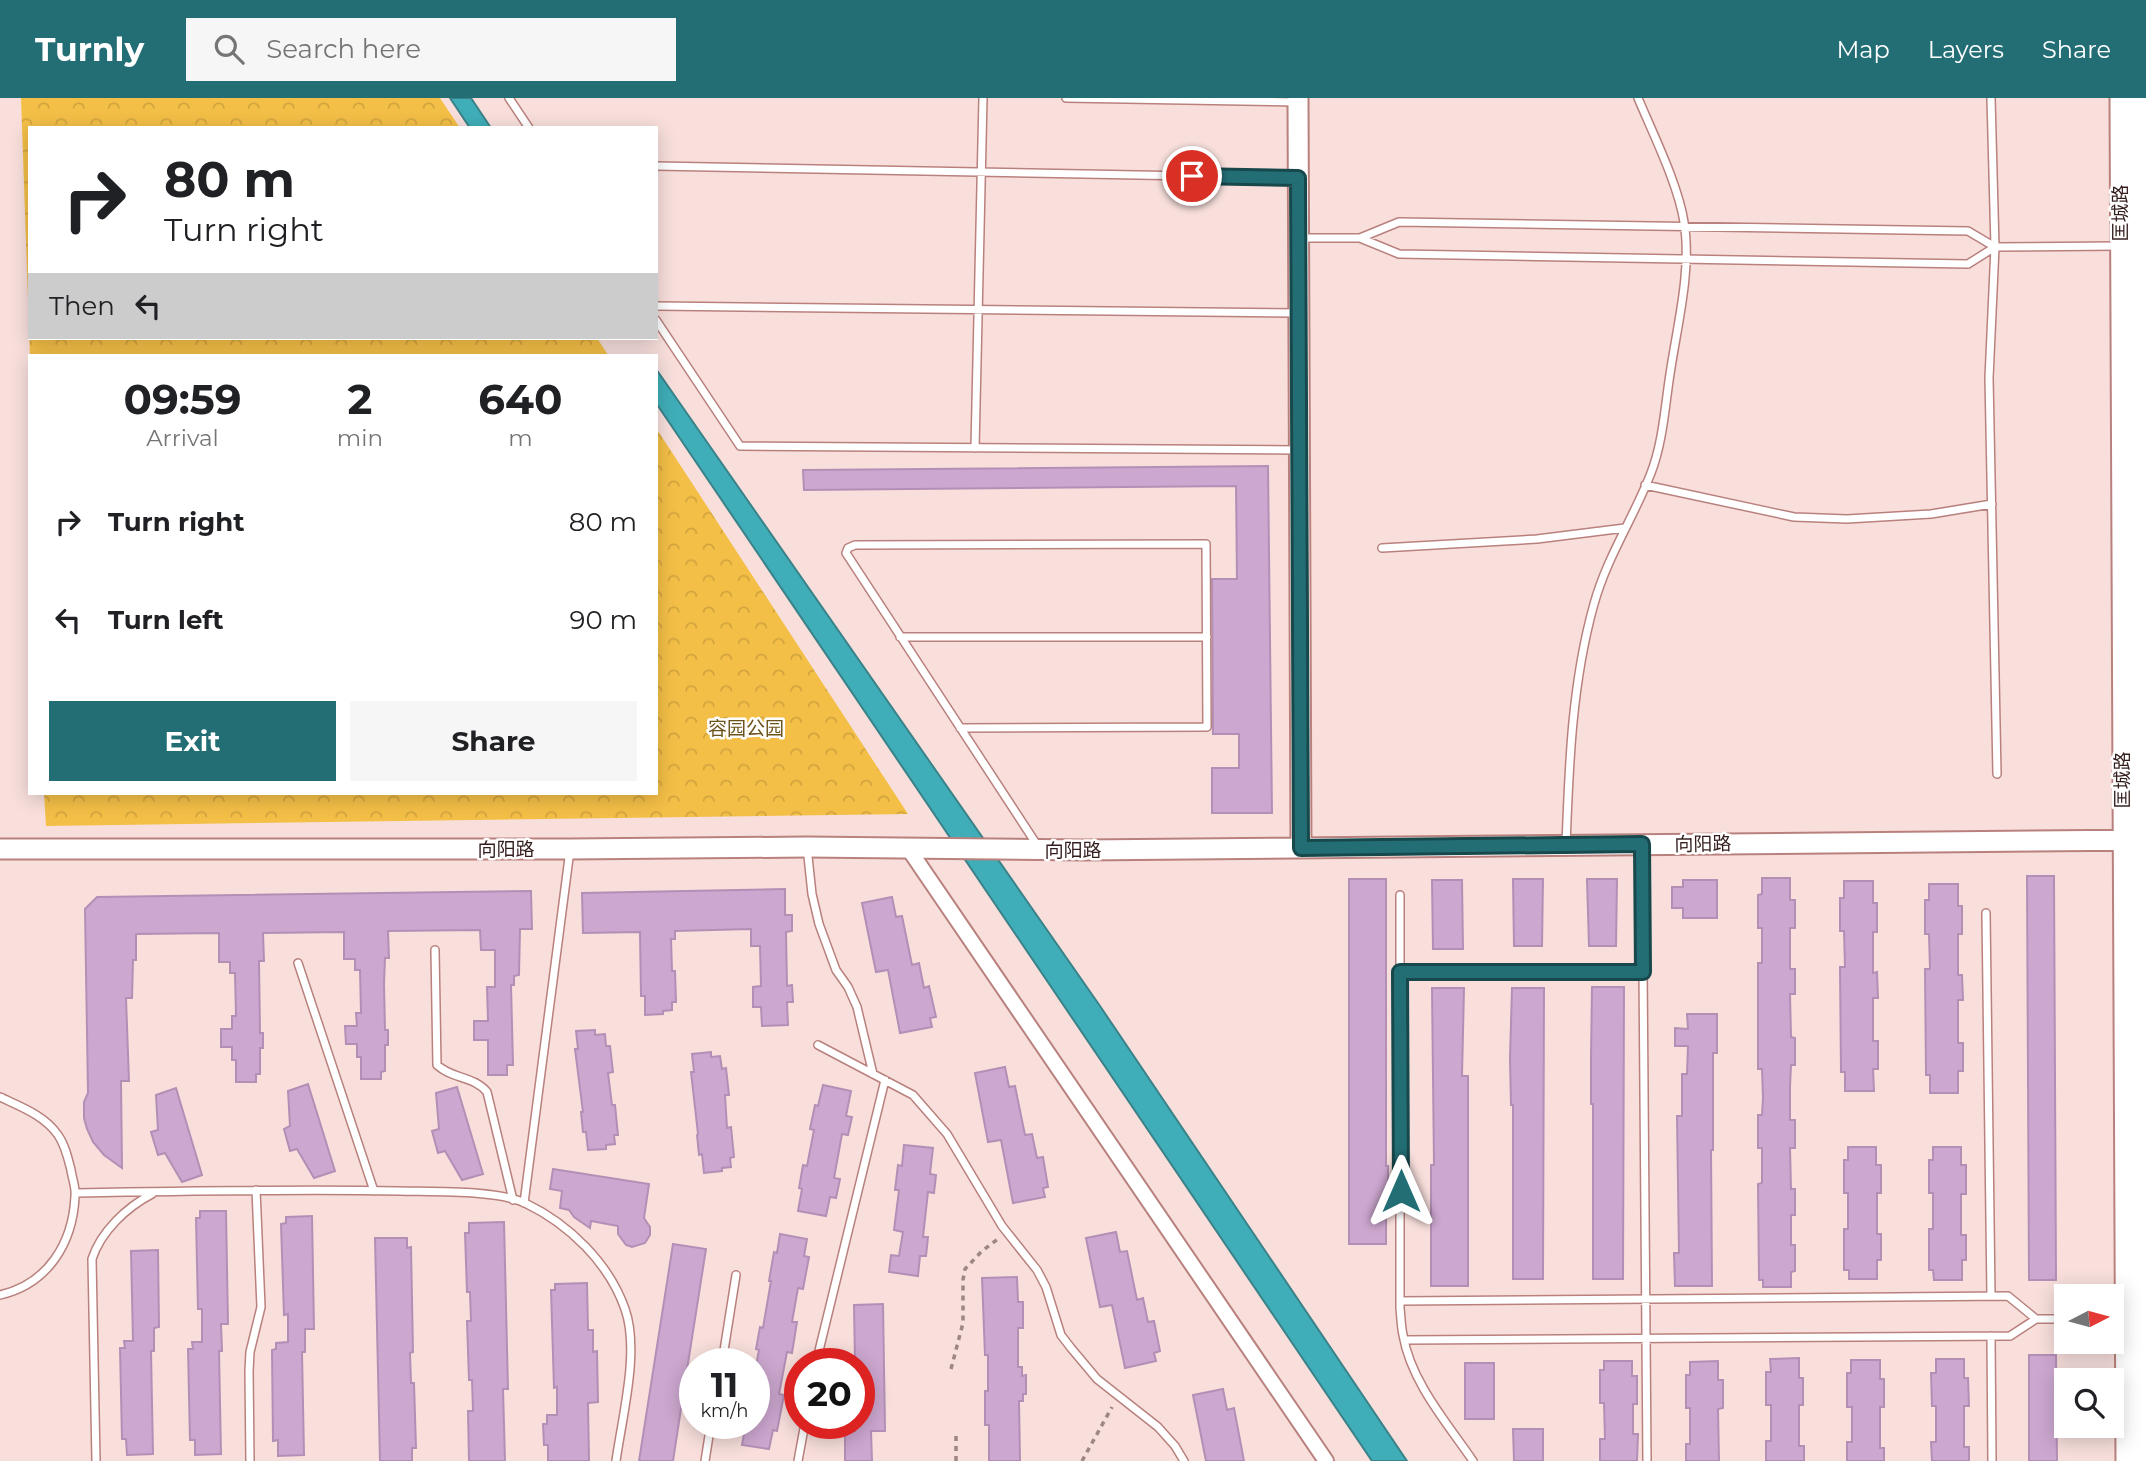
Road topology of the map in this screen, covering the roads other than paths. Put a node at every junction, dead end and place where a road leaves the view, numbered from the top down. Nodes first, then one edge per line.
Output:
1 (509, 98) edge
2 (982, 98) edge
3 (1066, 98) edge
4 (1638, 98) edge
5 (1991, 98) edge
6 (2120, 98) edge
7 (2138, 98) edge
8 (1298, 100) edge
9 (528, 126) edge
10 (658, 166) edge
11 (981, 172) junction
12 (1298, 178) junction
13 (1685, 226) junction
14 (1298, 238) junction
15 (1360, 238) junction
16 (2120, 246) junction
17 (1995, 247) junction
18 (1686, 259) junction
19 (658, 306) edge
20 (978, 309) junction
21 (1298, 313) junction
22 (658, 323) edge
23 (2143, 413) edge
24 (975, 448) junction
25 (1299, 450) junction
26 (1645, 485) junction
27 (1992, 504) junction
28 (1625, 528) junction
29 (1382, 548) dead end
30 (900, 637) junction
31 (1207, 637) junction
32 (960, 728) junction
33 (1997, 774) dead end
34 (2137, 840) edge
35 (1642, 844) junction
36 (1566, 845) junction
37 (807, 847) junction
38 (908, 848) junction
39 (1301, 848) junction
40 (0, 849) edge
41 (570, 849) junction
42 (1040, 849) junction
43 (1400, 895) dead end
44 (1986, 913) dead end
45 (435, 950) dead end
46 (298, 963) dead end
47 (1400, 972) junction
48 (1643, 972) junction
49 (818, 1045) dead end
50 (873, 1074) junction
51 (886, 1080) junction
52 (0, 1097) edge
53 (256, 1190) junction
54 (374, 1191) junction
55 (156, 1192) junction
56 (76, 1193) junction
57 (513, 1200) junction
58 (524, 1203) junction
59 (736, 1275) dead end
60 (2120, 1284) edge
61 (0, 1295) edge
62 (1991, 1296) junction
63 (1646, 1299) junction
64 (1401, 1301) junction
65 (2036, 1319) junction
66 (2054, 1319) edge
67 (1991, 1336) junction
68 (1646, 1338) junction
69 (1404, 1340) junction
70 (724, 1348) edge
71 (820, 1348) edge
72 (2121, 1354) edge
73 (2145, 1387) edge
74 (708, 1439) edge
75 (802, 1439) edge
76 (96, 1461) edge
77 (250, 1461) edge
78 (616, 1461) edge
79 (705, 1461) edge
80 (798, 1461) edge
81 (1184, 1461) edge
82 (1326, 1461) edge
83 (1473, 1461) edge
84 (1647, 1461) edge
85 (1992, 1461) edge
86 (2126, 1461) edge
87 (2144, 1461) edge

1 - 9 lane
2 - 11 lane
3 - 8 lane
4 - 13 lane
5 - 17 lane
6 - 16 street, 匡城路
7 - 23 street, 匡城路
8 - 12 street
10 - 11 lane
11 - 12 lane
11 - 20 lane
12 - 14 street
13 - 15 lane
13 - 17 lane
13 - 18 lane
14 - 15 lane
14 - 21 street
15 - 18 lane
16 - 17 lane
16 - 34 street, 匡城路
17 - 18 lane
17 - 27 lane
18 - 26 lane
19 - 20 lane
20 - 21 lane
20 - 24 lane
21 - 25 street
22 - 24 lane
23 - 34 street, 匡城路
24 - 25 lane
25 - 39 street
26 - 27 lane
26 - 28 lane
27 - 33 lane
28 - 29 lane
28 - 36 lane
30 - 31 lane
30 - 31 lane
30 - 32 lane
31 - 32 lane
32 - 42 lane
34 - 35 street, 向阳路
34 - 60 street, 匡城路
34 - 73 street, 匡城路
35 - 36 street, 向阳路
35 - 48 lane
36 - 39 street, 向阳路
37 - 38 street, 向阳路
37 - 41 street, 向阳路
37 - 50 lane
38 - 42 street, 向阳路
38 - 82 street
39 - 42 street, 向阳路
40 - 41 street, 向阳路
41 - 58 lane
43 - 47 lane
44 - 62 lane
45 - 57 lane
46 - 54 lane
47 - 48 lane
47 - 64 lane
48 - 63 lane
49 - 50 lane
50 - 51 lane
51 - 71 lane
51 - 81 lane
52 - 56 lane
53 - 54 lane
53 - 55 lane
53 - 77 lane
54 - 57 lane
55 - 56 lane
55 - 76 lane
56 - 61 lane
57 - 58 lane
58 - 78 lane
59 - 70 lane
62 - 63 lane
62 - 65 lane
63 - 64 lane
63 - 68 lane
64 - 69 lane
65 - 66 lane
65 - 67 lane
67 - 68 lane
67 - 85 lane
68 - 69 lane
68 - 84 lane
69 - 83 lane
72 - 86 street, 匡城路
73 - 87 street, 匡城路
74 - 79 lane
75 - 80 lane

